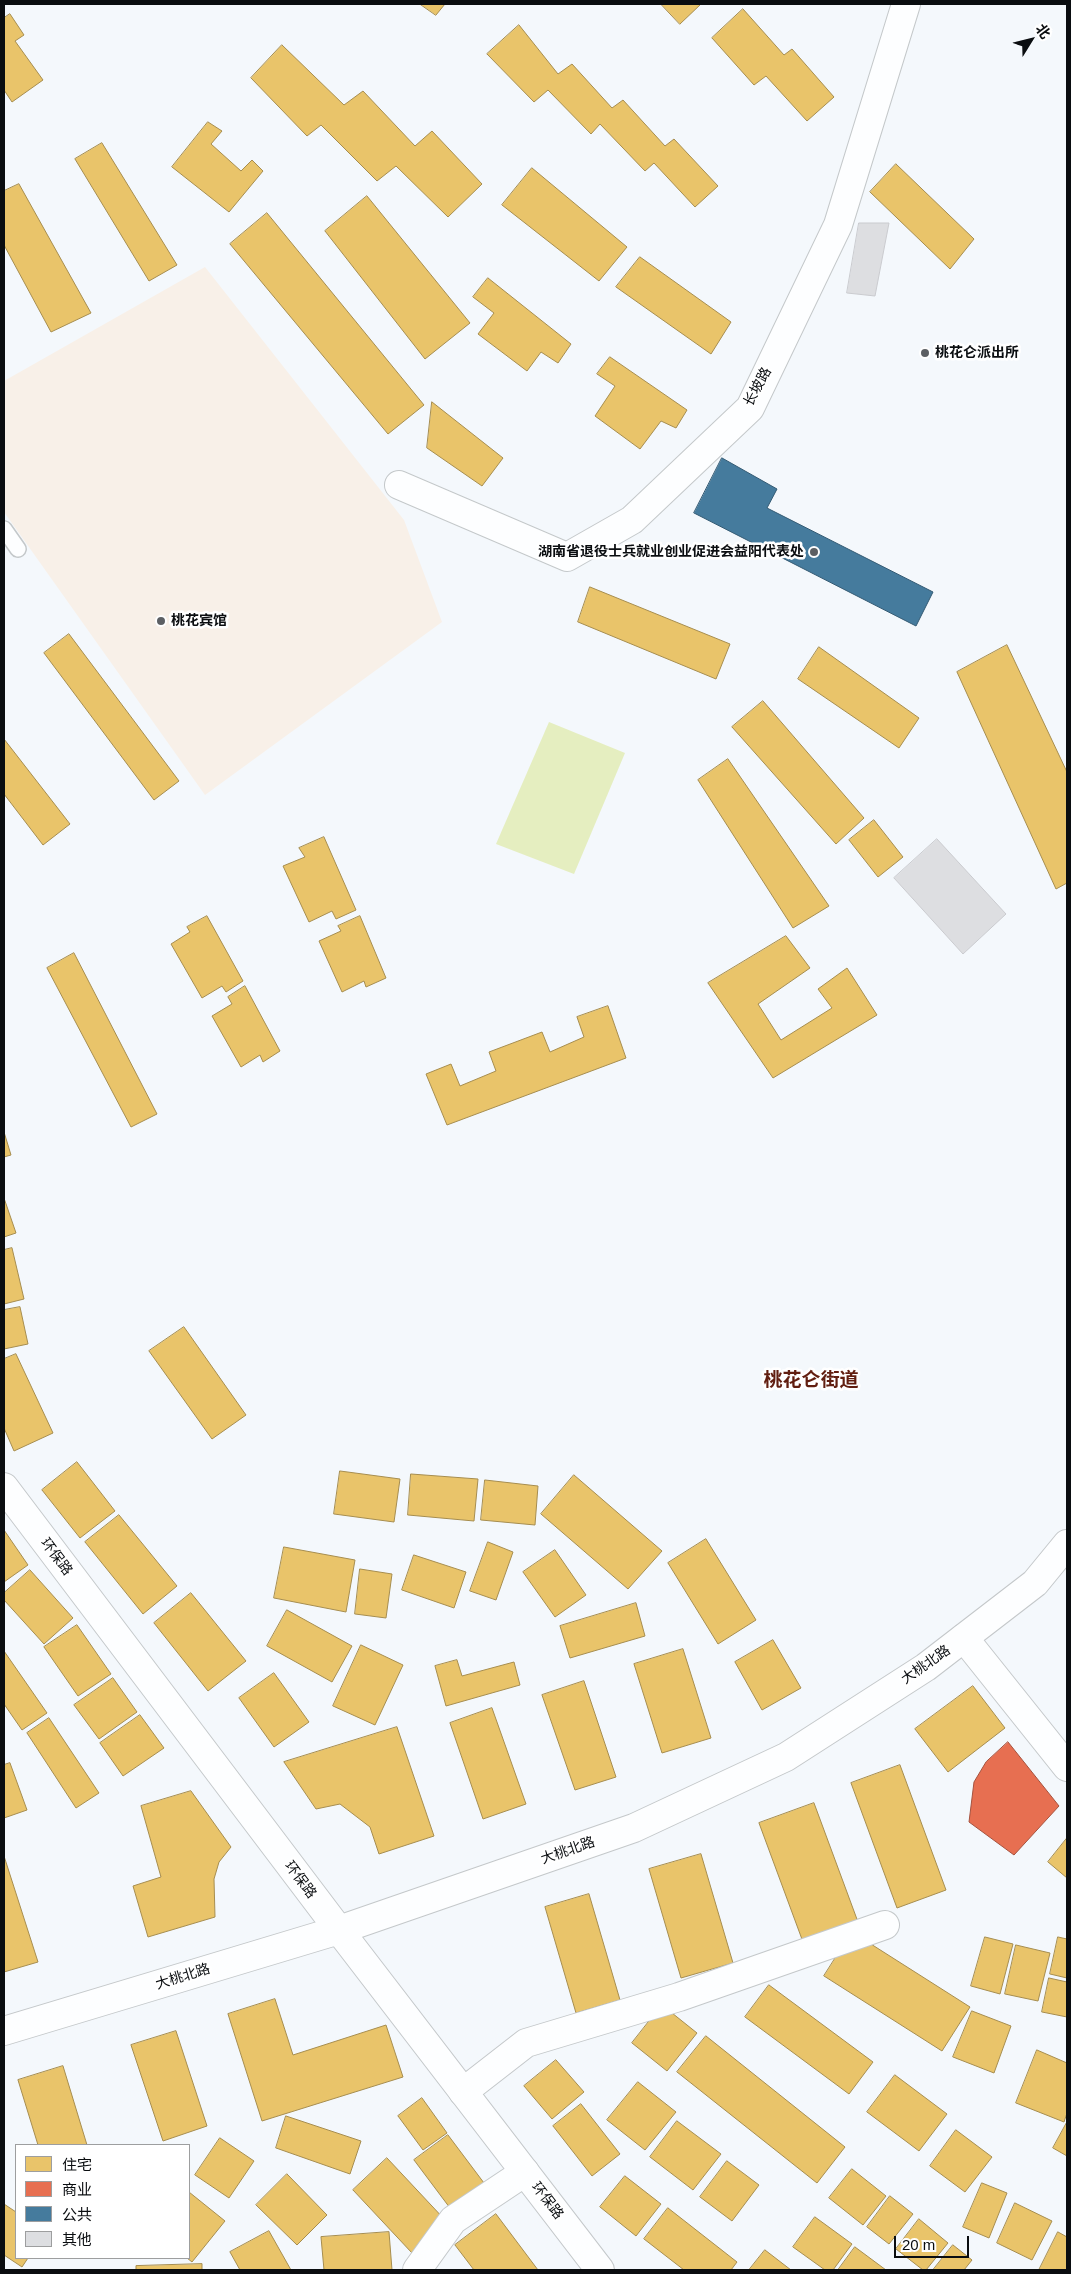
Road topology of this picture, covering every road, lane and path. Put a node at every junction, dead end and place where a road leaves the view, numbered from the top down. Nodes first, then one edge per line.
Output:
1 (906, 4) edge
2 (399, 485) dead end
3 (4, 530) edge
4 (18, 550) dead end
5 (4, 1487) edge
6 (1067, 1544) edge
7 (964, 1638) junction
8 (1067, 1767) edge
9 (885, 1925) dead end
10 (338, 1930) junction
11 (4, 2031) edge
12 (464, 2092) junction
13 (525, 2172) junction
14 (417, 2270) edge
15 (600, 2270) edge

1 - 2 street, 长坡路
3 - 4 lane
5 - 10 street, 环保路
6 - 7 street, 大桃北路
7 - 8 street
7 - 10 street, 大桃北路
9 - 12 street
10 - 11 street, 大桃北路
10 - 12 street, 环保路
12 - 13 street, 环保路
13 - 14 street
13 - 15 street, 环保路

